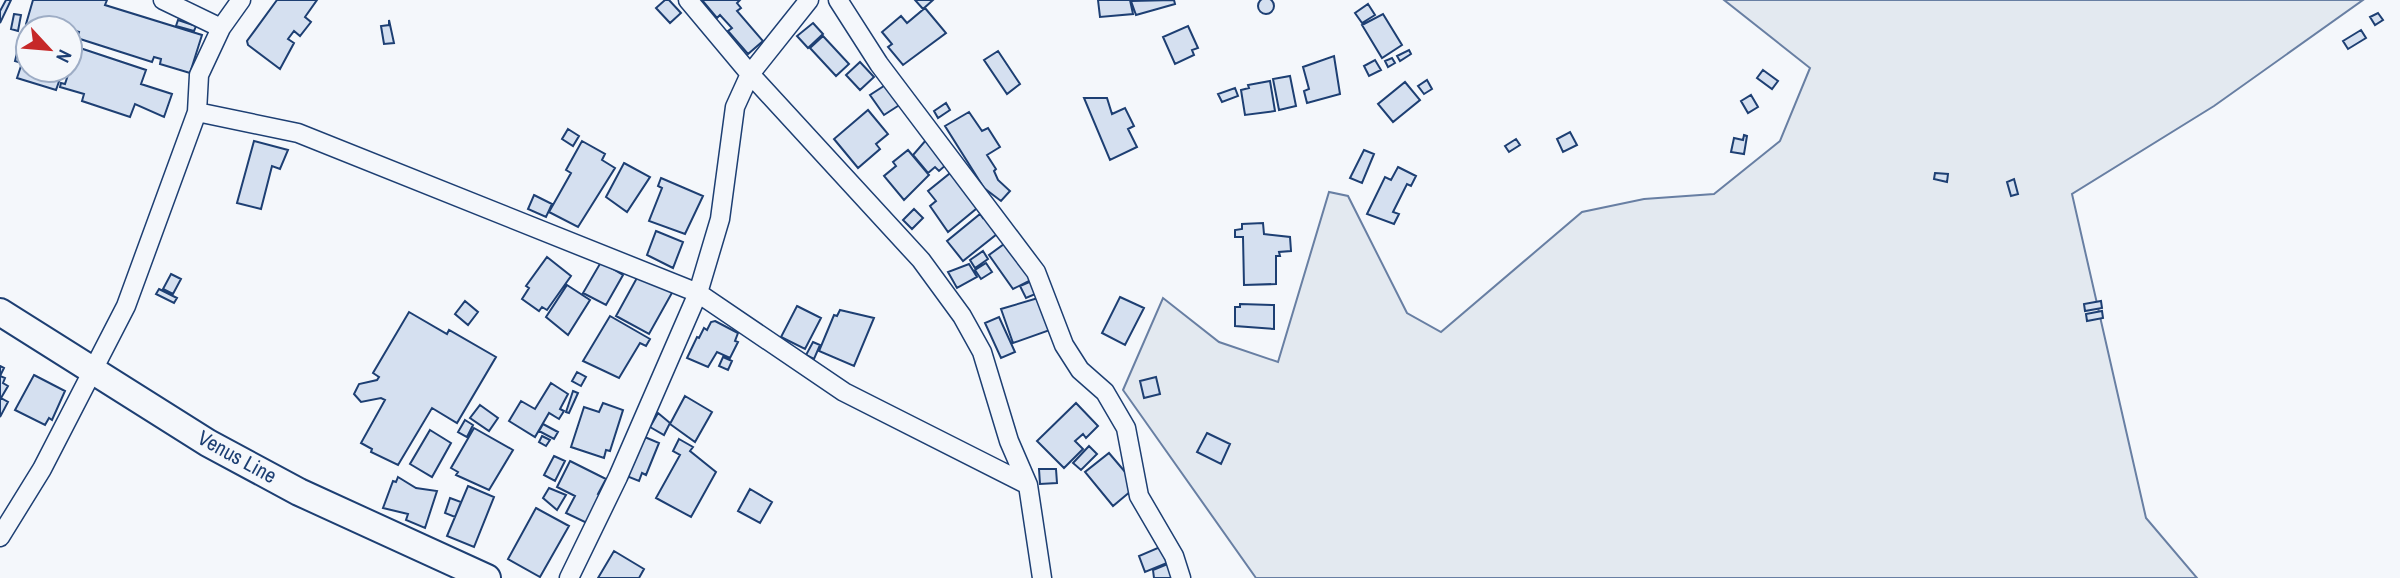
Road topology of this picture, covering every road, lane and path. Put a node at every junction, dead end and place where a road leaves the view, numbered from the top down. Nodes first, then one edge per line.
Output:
1 (163, 0) edge
2 (242, 0) edge
3 (688, 0) edge
4 (809, 0) edge
5 (838, 0) edge
6 (221, 28) junction
7 (750, 74) junction
8 (197, 111) junction
9 (698, 293) junction
10 (0, 312) edge
11 (93, 369) junction
12 (1027, 485) junction
13 (0, 537) edge
14 (487, 578) edge
15 (569, 578) edge
16 (1042, 578) edge
17 (1181, 578) edge

1 - 6 street
2 - 6 street
3 - 7 street
4 - 7 street
5 - 17 street
6 - 8 street
7 - 9 street
7 - 12 street
8 - 9 street
8 - 11 street
9 - 12 street
9 - 15 street
10 - 11 main road, Venus Line
11 - 13 street
11 - 14 main road, Venus Line
12 - 16 street

